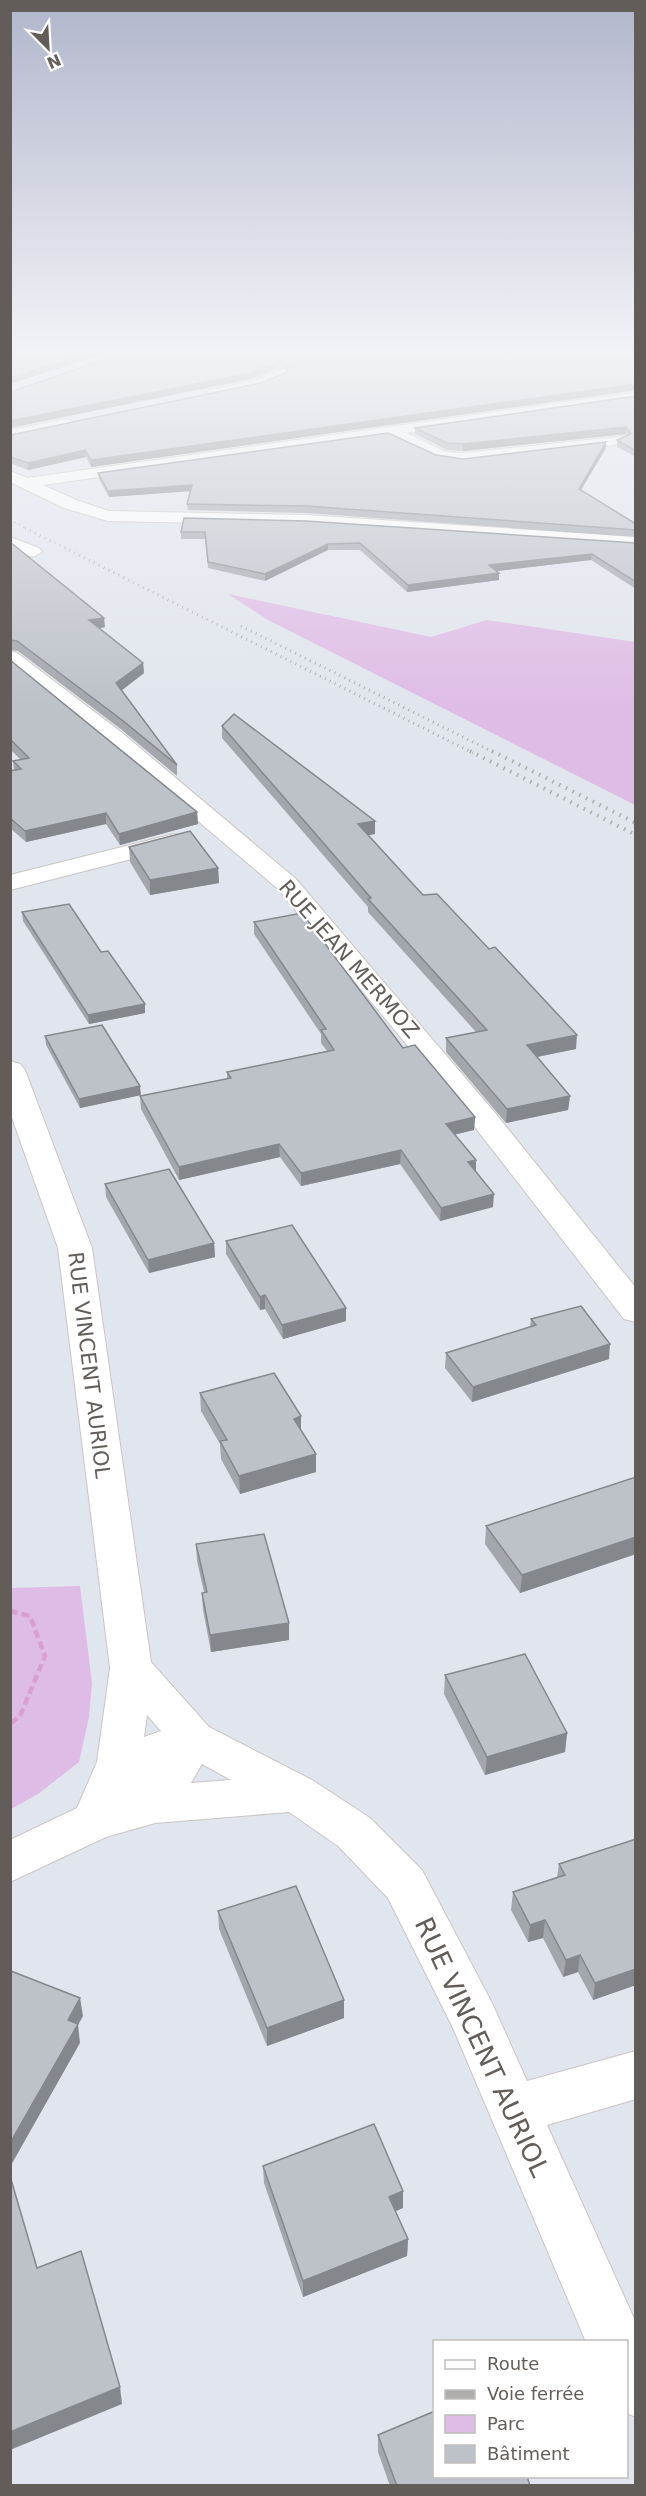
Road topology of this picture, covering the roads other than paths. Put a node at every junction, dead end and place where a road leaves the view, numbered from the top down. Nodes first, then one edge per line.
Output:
1 (90, 470) edge
2 (18, 480) edge
3 (10, 542) edge
4 (636, 542) edge
5 (33, 552) dead end
6 (10, 657) edge
7 (222, 828) junction
8 (10, 883) edge
9 (10, 1070) edge
10 (636, 1311) edge
11 (131, 1668) junction
12 (194, 1739) junction
13 (119, 1762) junction
14 (296, 1793) junction
15 (154, 1804) junction
16 (94, 1821) junction
17 (10, 1862) edge
18 (636, 2075) edge
19 (513, 2110) junction
20 (614, 2340) edge
21 (628, 2370) edge
22 (636, 2388) edge

1 - 2 street
2 - 4 street
3 - 5 street
6 - 7 street, RUE JEAN MERMOZ
7 - 8 street
7 - 10 street, RUE JEAN MERMOZ
9 - 11 street, RUE VINCENT AURIOL
11 - 12 street, RUE VINCENT AURIOL
11 - 13 street, RUE VINCENT AURIOL
12 - 13 street
12 - 14 street, RUE VINCENT AURIOL
12 - 15 street
13 - 15 street
13 - 16 street, RUE VINCENT AURIOL
14 - 15 street
14 - 19 street, RUE VINCENT AURIOL
15 - 16 street
16 - 17 street
18 - 19 street
19 - 20 street, RUE VINCENT AURIOL
21 - 22 street

